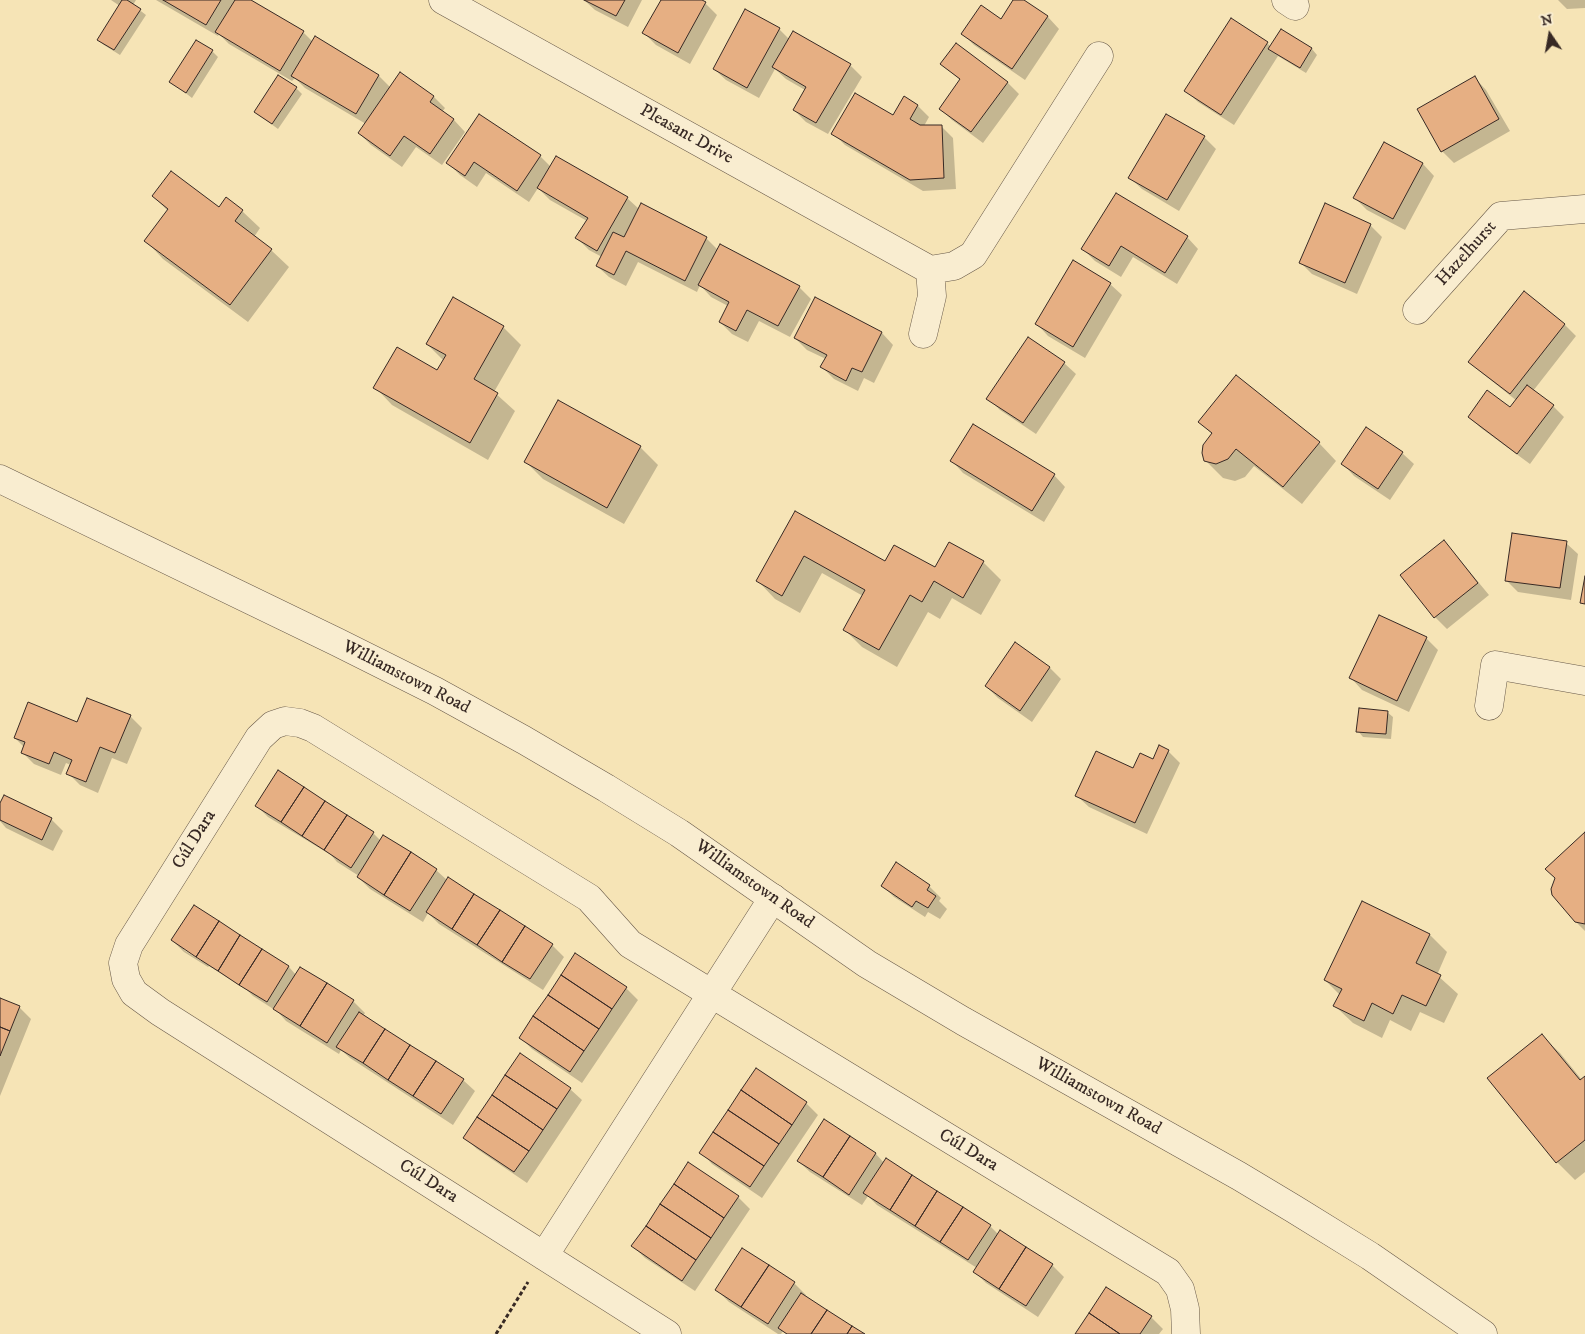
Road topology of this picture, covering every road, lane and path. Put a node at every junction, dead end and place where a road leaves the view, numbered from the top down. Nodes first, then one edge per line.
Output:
1 (442, 0) edge
2 (1099, 56) dead end
3 (1585, 208) edge
4 (930, 270) junction
5 (1417, 310) dead end
6 (923, 334) dead end
7 (0, 479) edge
8 (1585, 681) edge
9 (1489, 706) dead end
10 (773, 898) junction
11 (712, 994) junction
12 (544, 1256) junction
13 (496, 1334) edge
14 (668, 1334) edge
15 (1186, 1334) edge
16 (1483, 1334) edge

1 - 4 street, Pleasant Drive
2 - 4 street
3 - 5 street, Hazelhurst
4 - 6 street
7 - 10 street, Williamstown Road
8 - 9 street
10 - 11 street
10 - 16 street, Williamstown Road
11 - 12 street
11 - 12 street, Cúl Dara
11 - 15 street, Cúl Dara
12 - 13 path
12 - 14 street, Cúl Dara

